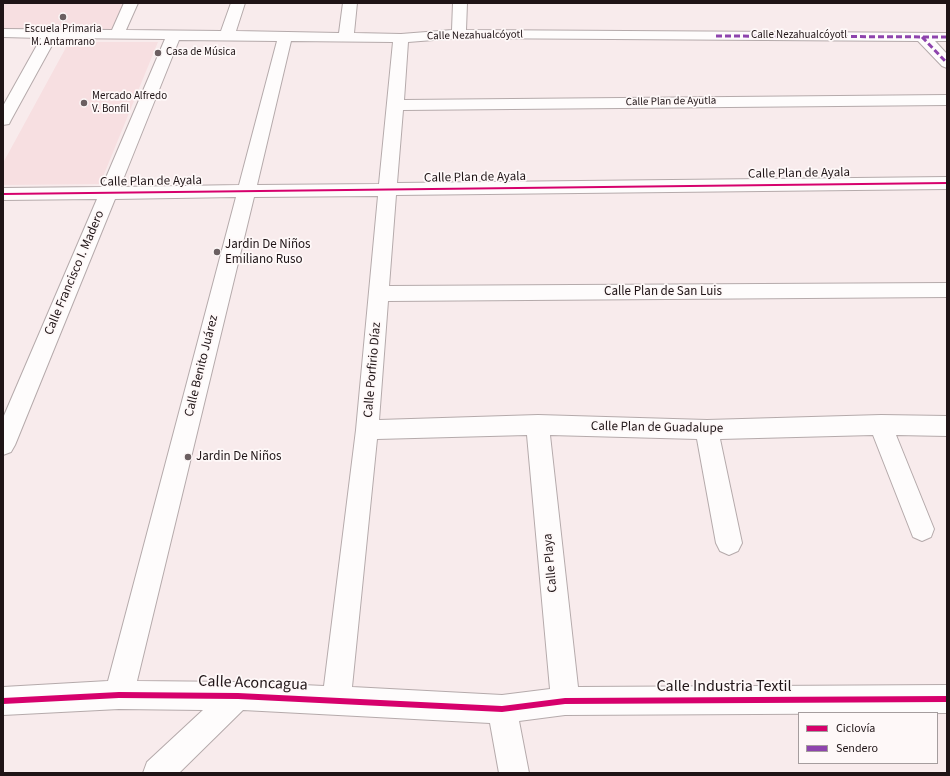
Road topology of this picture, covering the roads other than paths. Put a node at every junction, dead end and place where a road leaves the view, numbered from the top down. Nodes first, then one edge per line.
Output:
1 (131, 3) edge
2 (238, 3) edge
3 (350, 3) edge
4 (460, 3) edge
5 (3, 33) edge
6 (51, 34) junction
7 (459, 34) junction
8 (117, 35) junction
9 (174, 35) junction
10 (227, 35) junction
11 (285, 37) junction
12 (346, 37) junction
13 (922, 37) junction
14 (947, 37) edge
15 (401, 38) junction
16 (947, 63) edge
17 (947, 100) edge
18 (396, 105) junction
19 (3, 120) edge
20 (947, 183) edge
21 (389, 190) junction
22 (246, 191) junction
23 (3, 194) edge
24 (108, 194) junction
25 (947, 290) edge
26 (380, 294) junction
27 (538, 425) junction
28 (881, 425) junction
29 (947, 426) edge
30 (367, 430) junction
31 (707, 430) junction
32 (3, 445) edge
33 (922, 529) dead end
34 (729, 543) dead end
35 (119, 695) junction
36 (238, 696) junction
37 (947, 699) edge
38 (336, 700) junction
39 (3, 701) edge
40 (564, 701) junction
41 (502, 709) junction
42 (158, 773) edge
43 (514, 773) edge

1 - 8 street
2 - 10 street
3 - 12 street
4 - 7 street
5 - 6 street, Calle Nezahualcóyotl
6 - 8 street, Calle Nezahualcóyotl
6 - 19 street
7 - 13 street, Calle Nezahualcóyotl
7 - 15 street, Calle Nezahualcóyotl
8 - 9 street, Calle Nezahualcóyotl
9 - 10 street, Calle Nezahualcóyotl
9 - 24 street, Calle Francisco I. Madero
10 - 11 street, Calle Nezahualcóyotl
11 - 12 street, Calle Nezahualcóyotl
11 - 22 street, Calle Benito Juárez
12 - 15 street, Calle Nezahualcóyotl
13 - 14 street, Calle Nezahualcóyotl
13 - 16 street
15 - 18 street, Calle Porfirio Díaz
17 - 18 street, Calle Plan de Ayutla
18 - 21 street, Calle Porfirio Díaz
20 - 21 street, Calle Plan de Ayala
21 - 22 street, Calle Plan de Ayala
21 - 26 street, Calle Porfirio Díaz
22 - 24 street, Calle Plan de Ayala
22 - 35 street, Calle Benito Juárez
23 - 24 street, Calle Plan de Ayala
24 - 32 street, Calle Francisco I. Madero
25 - 26 street, Calle Plan de San Luis
26 - 30 street, Calle Porfirio Díaz
27 - 30 street, Calle Plan de Guadalupe
27 - 31 street, Calle Plan de Guadalupe
27 - 40 street, Calle Playa
28 - 29 street, Calle Plan de Guadalupe
28 - 31 street, Calle Plan de Guadalupe
28 - 33 street
30 - 38 street, Calle Porfirio Díaz
31 - 34 street
35 - 36 street, Calle Aconcagua
35 - 39 street, Calle Aconcagua
36 - 38 street, Calle Aconcagua
36 - 42 street
37 - 40 street, Calle Industria Textil
38 - 41 street, Calle Aconcagua
40 - 41 street, Calle Industria Textil
41 - 43 street

